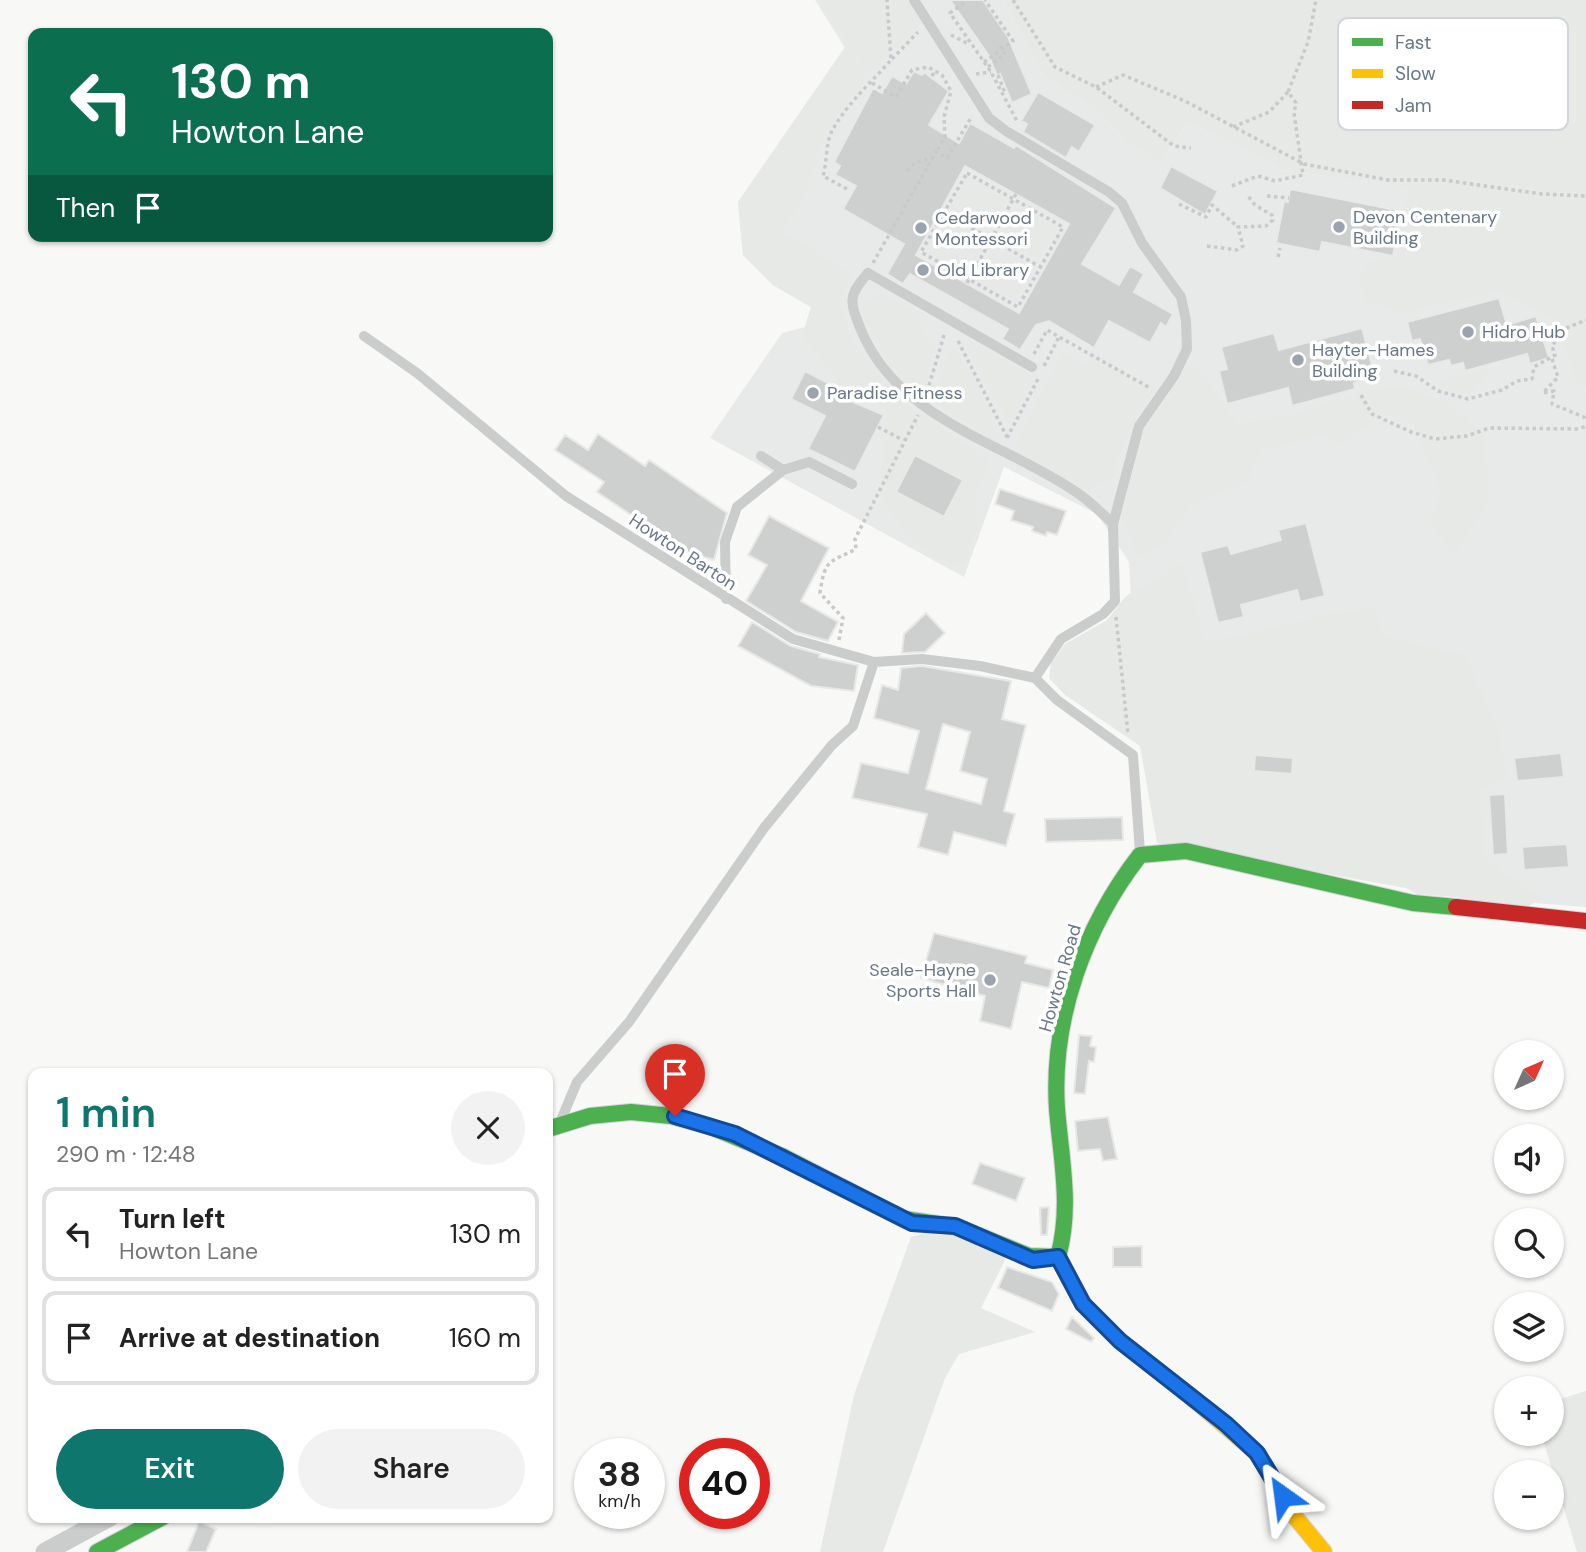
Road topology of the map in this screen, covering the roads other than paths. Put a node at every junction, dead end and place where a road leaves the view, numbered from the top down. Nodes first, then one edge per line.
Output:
1 (914, 0) edge
2 (364, 337) dead end
3 (1030, 366) road end
4 (761, 456) dead end
5 (783, 470) junction
6 (852, 484) dead end
7 (1113, 524) junction
8 (726, 599) junction
9 (874, 662) junction
10 (1035, 678) junction
11 (1140, 855) junction
12 (1586, 921) edge
13 (553, 1126) edge
14 (1058, 1257) junction
15 (99, 1523) edge
16 (152, 1523) edge
17 (46, 1552) edge
18 (97, 1552) edge
19 (1324, 1552) edge

1 - 7 lane
2 - 8 lane, Howton Barton
3 - 7 lane
4 - 5 lane
5 - 6 lane
5 - 8 lane
7 - 10 lane
8 - 9 lane, Howton Barton
9 - 10 lane, Howton Barton
9 - 13 lane
10 - 11 lane
11 - 12 street
11 - 14 street, Howton Road
13 - 14 street
14 - 19 street
15 - 17 street
16 - 18 street

